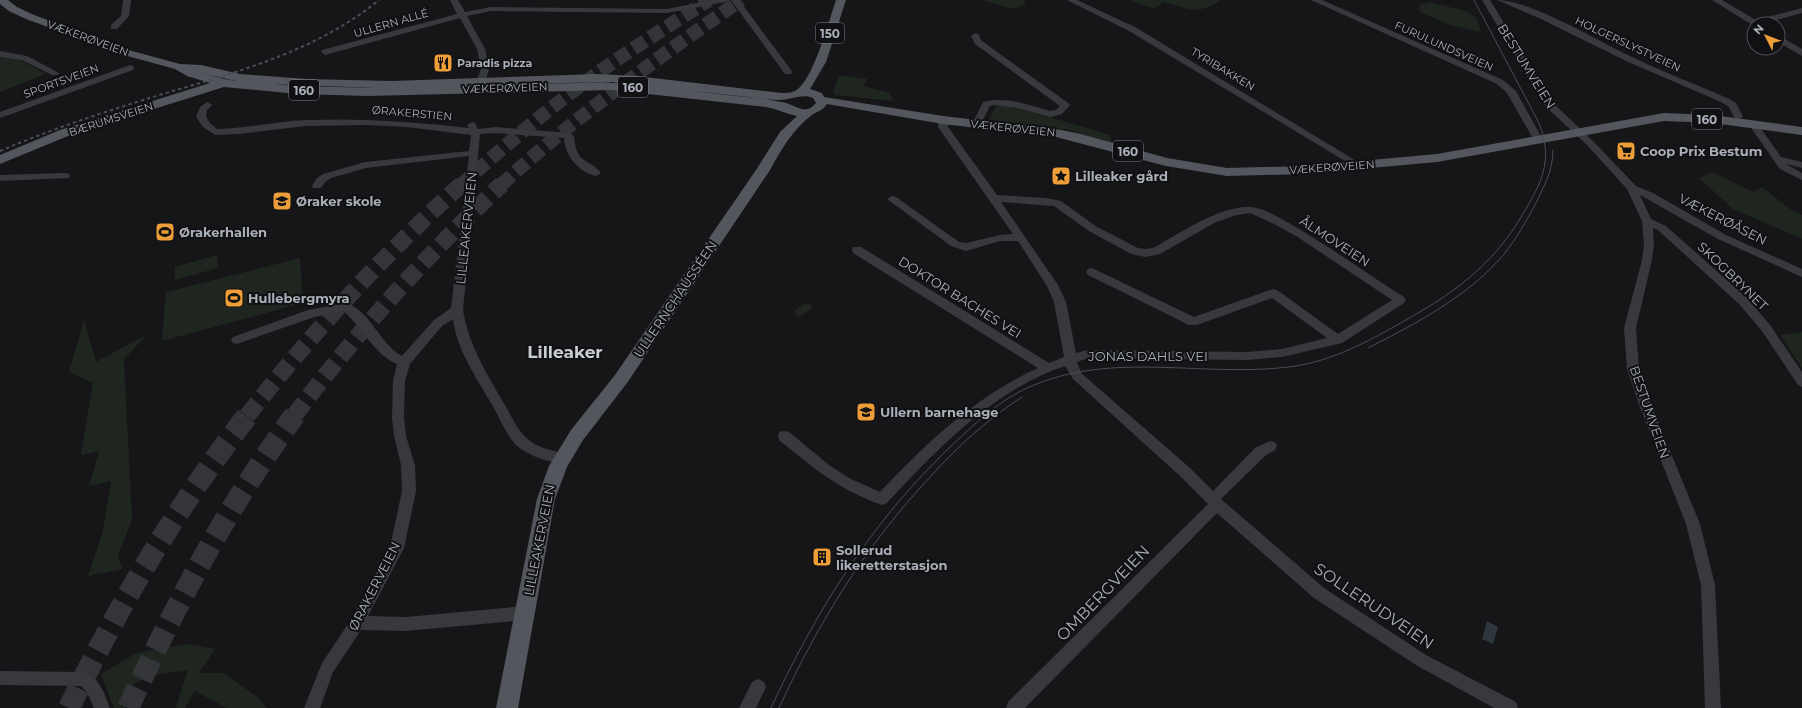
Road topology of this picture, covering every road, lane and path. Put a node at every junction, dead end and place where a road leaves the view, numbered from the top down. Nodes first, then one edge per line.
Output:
1 (1, 0) edge
2 (127, 0) edge
3 (454, 0) edge
4 (725, 0) edge
5 (735, 0) edge
6 (841, 0) edge
7 (1072, 0) edge
8 (1316, 0) edge
9 (1486, 0) edge
10 (1501, 0) edge
11 (1716, 0) edge
12 (1802, 10) edge
13 (462, 15) junction
14 (1781, 16) edge
15 (1746, 17) edge
16 (114, 27) dead end
17 (975, 36) dead end
18 (1786, 43) edge
19 (325, 52) dead end
20 (0, 54) edge
21 (1802, 54) edge
22 (179, 67) junction
23 (818, 67) junction
24 (130, 68) dead end
25 (788, 72) dead end
26 (55, 73) dead end
27 (240, 78) junction
28 (223, 83) junction
29 (479, 86) junction
30 (792, 102) junction
31 (207, 104) dead end
32 (815, 104) junction
33 (0, 115) edge
34 (1738, 117) dead end
35 (943, 120) junction
36 (977, 124) junction
37 (1754, 125) junction
38 (473, 128) junction
39 (1802, 131) edge
40 (1578, 132) junction
41 (784, 135) junction
42 (1538, 140) junction
43 (474, 153) junction
44 (1776, 159) junction
45 (0, 160) edge
46 (1358, 165) junction
47 (1802, 165) edge
48 (596, 173) dead end
49 (65, 176) dead end
50 (1802, 177) edge
51 (0, 178) edge
52 (317, 186) dead end
53 (1632, 188) junction
54 (992, 198) junction
55 (892, 200) dead end
56 (1648, 221) junction
57 (1021, 236) junction
58 (857, 250) dead end
59 (1092, 272) dead end
60 (1802, 273) edge
61 (1400, 300) joint
62 (457, 310) junction
63 (237, 340) dead end
64 (1338, 340) junction
65 (1071, 358) junction
66 (404, 362) junction
67 (1048, 368) junction
68 (1802, 382) edge
69 (784, 436) dead end
70 (1270, 446) dead end
71 (561, 458) junction
72 (1215, 501) junction
73 (525, 613) junction
74 (358, 623) junction
75 (0, 678) edge
76 (758, 687) dead end
77 (102, 708) edge
78 (312, 708) edge
79 (506, 708) edge
80 (747, 708) edge
81 (1014, 708) edge
82 (1510, 708) edge
83 (1713, 708) edge

1 - 22 main road, VÆKERØVEIEN
2 - 16 street
3 - 13 street
4 - 13 street, ULLERN ALLÉ
5 - 25 street
6 - 23 main road, ULLERNCHAUSSÉEN / 150
7 - 46 street, TYRIBAKKEN
8 - 42 street, FURULUNDSVEIEN
9 - 40 street, BESTUMVEIEN
10 - 34 street, HOLGERSLYSTVEIEN
11 - 15 street
12 - 14 street
13 - 19 street, ULLERN ALLÉ
13 - 29 street
17 - 36 street
18 - 21 street
20 - 26 street
22 - 27 main road, VÆKERØVEIEN
22 - 28 main road, VÆKERØVEIEN
23 - 30 main road, ULLERNCHAUSSÉEN / 150
23 - 32 main road, ULLERNCHAUSSÉEN / 150
24 - 33 street, SPORTSVEIEN
27 - 28 main road, VÆKERØVEIEN / 160
27 - 29 main road, VÆKERØVEIEN / 160
28 - 29 main road, VÆKERØVEIEN / 160
28 - 45 main road, BÆRUMSVEIEN / 160
29 - 30 main road, VÆKERØVEIEN / 160
30 - 32 main road, VÆKERØVEIEN / 160
30 - 32 main road, VÆKERØVEIEN / 160
30 - 41 main road, ULLERNCHAUSSÉEN
31 - 38 street, ØRAKERSTIEN
32 - 35 main road, VÆKERØVEIEN / 160
32 - 41 main road, ULLERNCHAUSSÉEN
35 - 36 main road, VÆKERØVEIEN / 160
35 - 54 street, SOLLERUDVEIEN
36 - 46 main road, VÆKERØVEIEN / 160
37 - 39 main road, VÆKERØVEIEN / 160
37 - 40 main road, VÆKERØVEIEN / 160
37 - 44 street
38 - 43 street, LILLEAKERVEIEN
38 - 48 street, ØRAKERSTIEN
40 - 42 main road, VÆKERØVEIEN / 160
40 - 53 street, BESTUMVEIEN
41 - 71 main road, ULLERNCHAUSSÉEN
42 - 46 main road, VÆKERØVEIEN / 160
43 - 52 street, LILLEAKERVEIEN
43 - 62 street, LILLEAKERVEIEN
44 - 47 street
44 - 50 street
49 - 51 street
53 - 56 street, BESTUMVEIEN
53 - 60 street, VÆKERØÅSEN
54 - 57 street, SOLLERUDVEIEN
54 - 61 street, ÅLMOVEIEN
55 - 57 street
56 - 68 street, SKOGBRYNET
56 - 83 street, BESTUMVEIEN
57 - 65 street, SOLLERUDVEIEN
58 - 67 street, DOKTOR BACHES VEI
59 - 64 street
61 - 64 street, JONAS DAHLS VEI
62 - 66 street, ØRAKERVEIEN
62 - 71 street, LILLEAKERVEIEN
63 - 66 street
64 - 65 street, JONAS DAHLS VEI
65 - 67 street, JONAS DAHLS VEI
65 - 72 street, SOLLERUDVEIEN
66 - 74 street, ØRAKERVEIEN
67 - 69 street, JONAS DAHLS VEI
70 - 72 street
71 - 73 main road, LILLEAKERVEIEN
72 - 81 street, OMBERGVEIEN
72 - 82 street, SOLLERUDVEIEN
73 - 74 street
73 - 79 main road, LILLEAKERVEIEN
74 - 78 street, ØRAKERVEIEN
75 - 77 street
76 - 80 street

